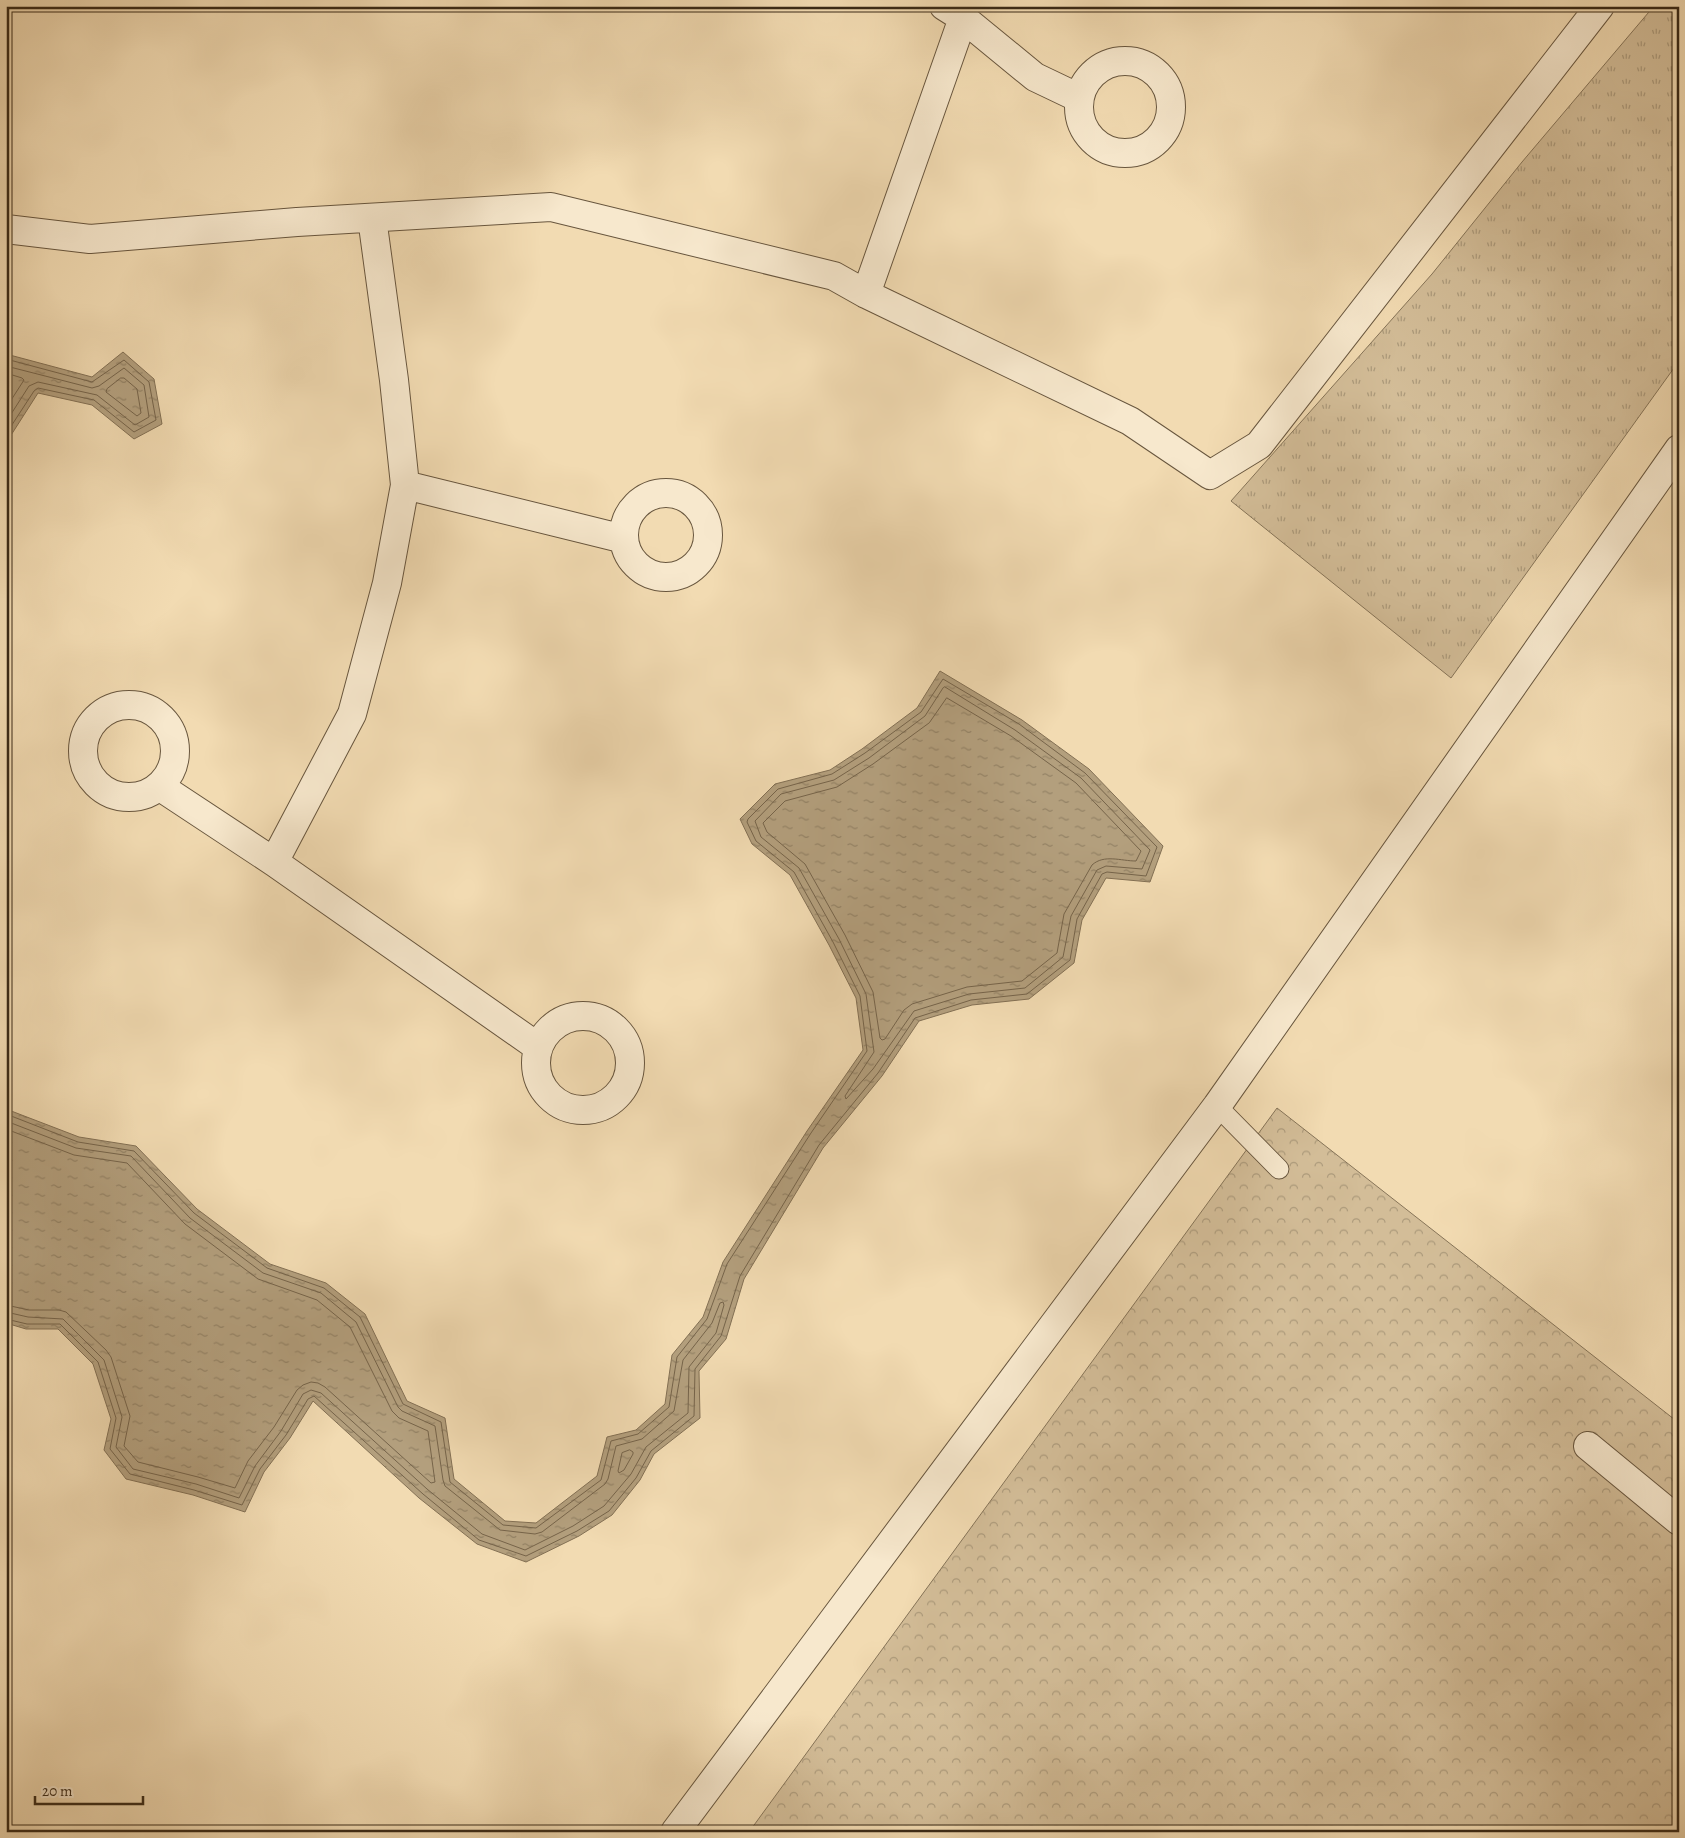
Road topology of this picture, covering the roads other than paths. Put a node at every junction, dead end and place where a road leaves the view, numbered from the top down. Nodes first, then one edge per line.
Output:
1 (1600, 6) edge
2 (953, 12) edge
3 (1079, 98) dead end
4 (372, 218) junction
5 (6, 229) edge
6 (866, 294) junction
7 (1676, 459) edge
8 (405, 485) junction
9 (624, 540) dead end
10 (159, 786) dead end
11 (274, 862) junction
12 (538, 1047) dead end
13 (1217, 1106) junction
14 (1279, 1169) dead end
15 (1588, 1446) dead end
16 (1679, 1521) edge
17 (676, 1832) edge

1 - 6 street
2 - 3 street
2 - 6 street
4 - 5 street
4 - 6 street
4 - 8 street
7 - 13 street
8 - 9 street
8 - 11 street
10 - 11 street
11 - 12 street
13 - 14 lane
13 - 17 street
15 - 16 street

